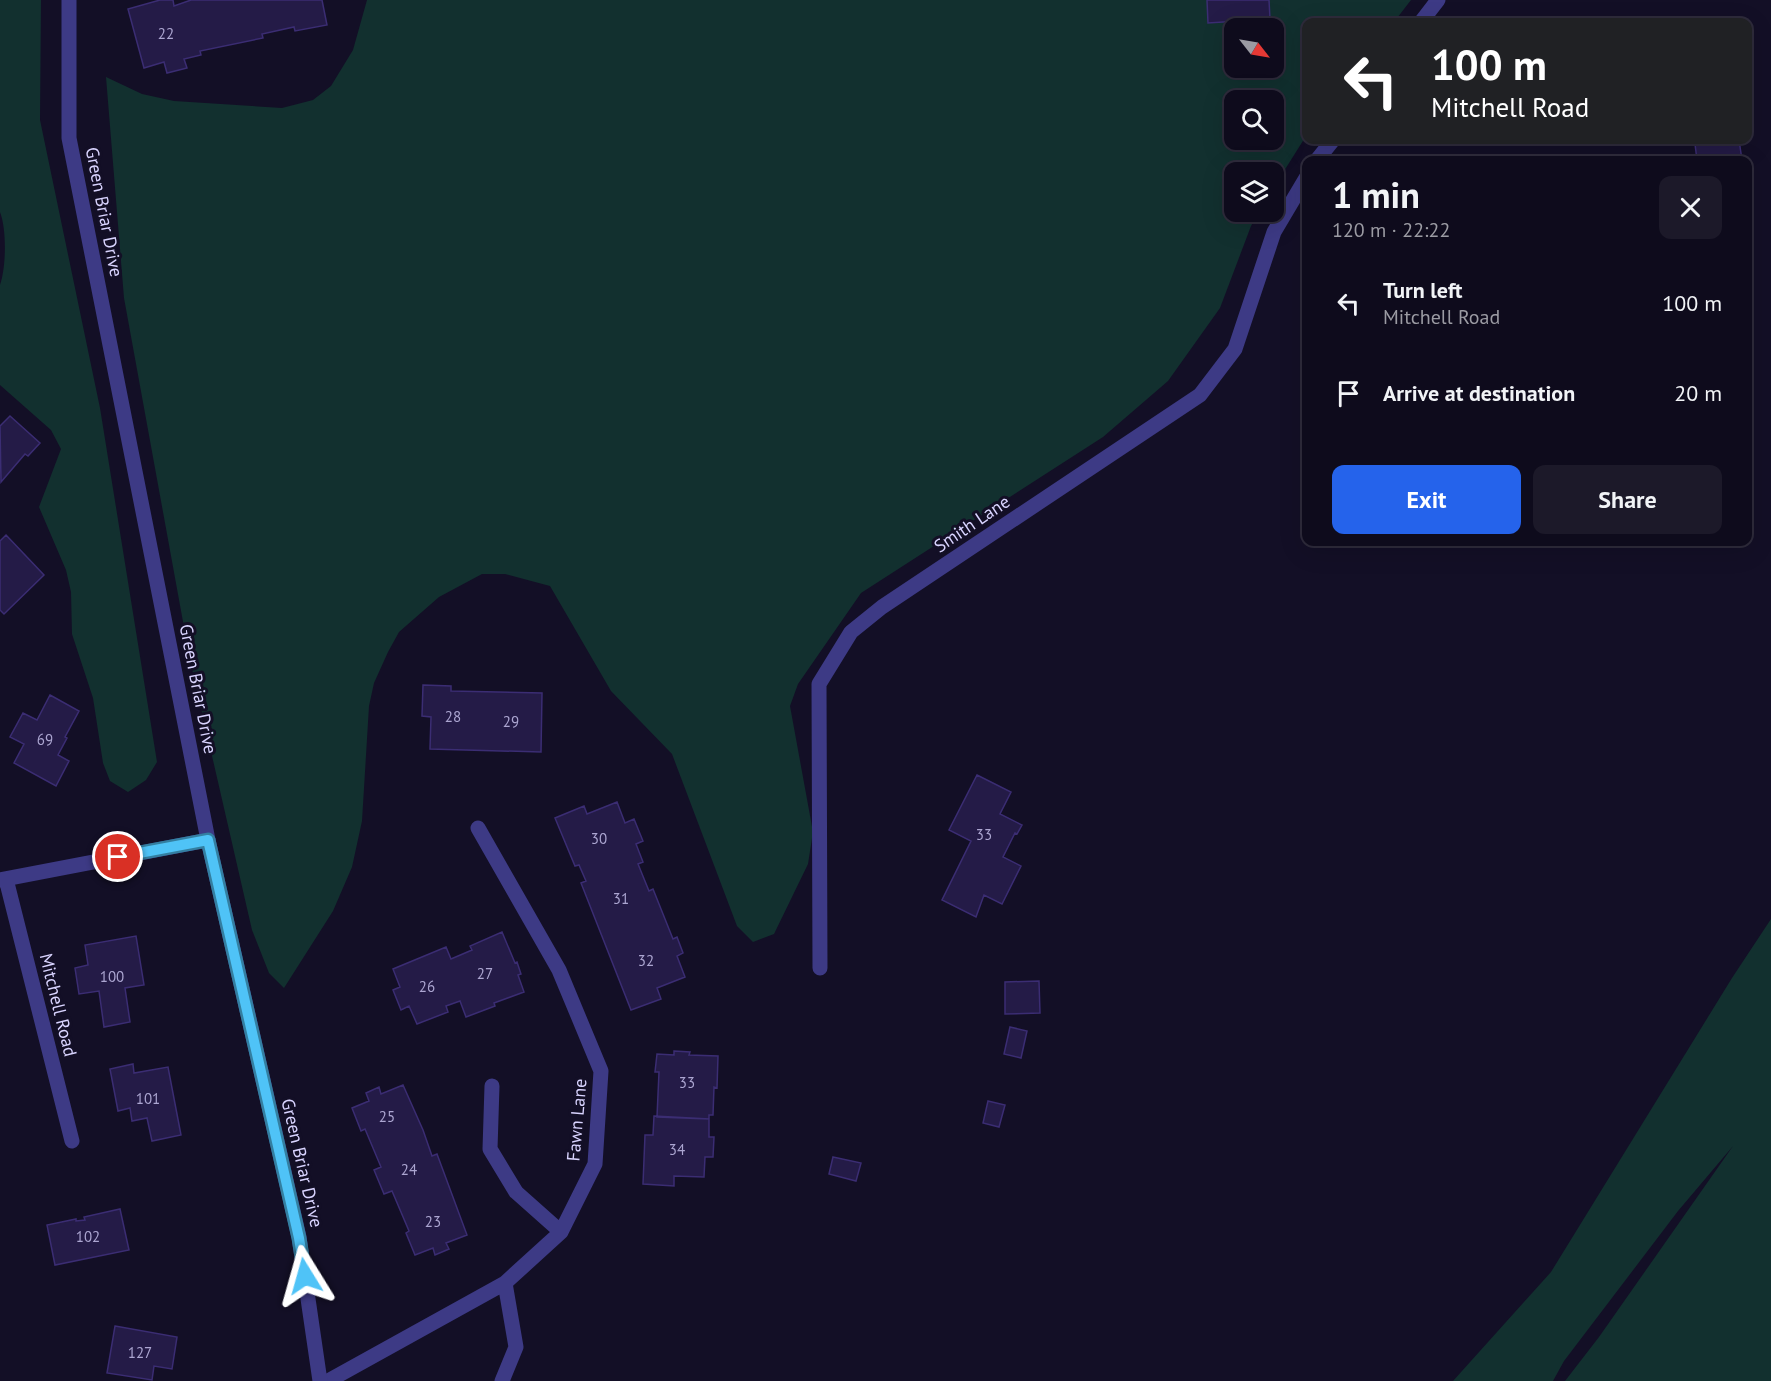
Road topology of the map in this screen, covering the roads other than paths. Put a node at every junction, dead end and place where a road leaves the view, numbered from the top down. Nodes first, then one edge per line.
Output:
1 (69, 0) edge
2 (1438, 0) edge
3 (1424, 18) edge
4 (1330, 144) edge
5 (1320, 156) edge
6 (1302, 185) edge
7 (478, 828) dead end
8 (208, 840) junction
9 (3, 880) edge
10 (820, 968) dead end
11 (492, 1086) dead end
12 (72, 1141) dead end
13 (561, 1232) junction
14 (505, 1283) junction
15 (320, 1381) edge
16 (328, 1381) edge
17 (502, 1381) edge

1 - 8 street, Green Briar Drive
2 - 3 street
4 - 5 street
6 - 10 street, Smith Lane
7 - 13 street, Fawn Lane
8 - 9 street, Mitchell Road
8 - 15 street, Green Briar Drive
9 - 12 street, Mitchell Road
11 - 13 street
13 - 14 street, Fawn Lane
14 - 16 street, Fawn Lane
14 - 17 street

